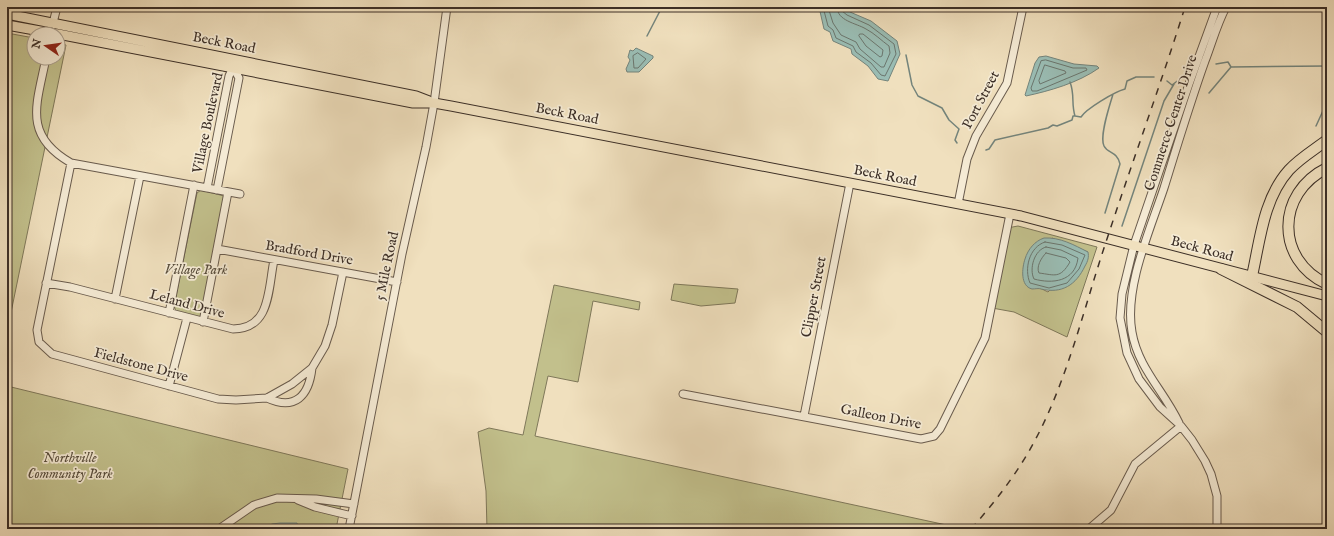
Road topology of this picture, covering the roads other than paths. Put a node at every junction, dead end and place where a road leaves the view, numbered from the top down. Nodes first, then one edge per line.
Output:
1 (56, 7) edge
2 (446, 7) edge
3 (1023, 7) edge
4 (1218, 7) edge
5 (1226, 7) edge
6 (7, 14) edge
7 (53, 23) junction
8 (7, 24) edge
9 (26, 28) edge
10 (66, 36) edge
11 (234, 64) junction
12 (44, 66) edge
13 (1193, 85) junction
14 (434, 103) junction
15 (1327, 140) edge
16 (71, 163) junction
17 (1327, 168) edge
18 (140, 176) junction
19 (850, 183) junction
20 (194, 185) junction
21 (207, 188) junction
22 (216, 190) junction
23 (228, 192) junction
24 (240, 194) dead end
25 (958, 204) junction
26 (1010, 214) junction
27 (1134, 245) junction
28 (1144, 248) junction
29 (217, 249) junction
30 (274, 260) junction
31 (1221, 269) junction
32 (343, 272) junction
33 (1252, 276) junction
34 (397, 282) junction
35 (46, 283) junction
36 (1327, 284) edge
37 (1124, 287) junction
38 (1133, 289) junction
39 (1327, 296) edge
40 (115, 299) junction
41 (169, 313) junction
42 (187, 318) junction
43 (203, 322) junction
44 (1327, 332) edge
45 (312, 368) junction
46 (169, 386) junction
47 (683, 394) dead end
48 (268, 398) junction
49 (804, 416) junction
50 (1181, 426) junction
51 (296, 500) junction
52 (354, 504) junction
53 (352, 516) junction
54 (218, 529) edge
55 (350, 529) edge
56 (1090, 529) edge
57 (1217, 529) edge

1 - 7 street
2 - 14 street, 5 Mile Road
3 - 25 street, Port Street
4 - 13 street, Commerce Center Drive
5 - 13 street, Commerce Center Drive
6 - 7 main road, Beck Road
7 - 11 main road, Beck Road
8 - 9 main road, Beck Road
10 - 11 main road, Beck Road
11 - 14 main road, Beck Road
11 - 21 street, Village Boulevard
11 - 22 street, Village Boulevard
12 - 16 street
13 - 27 street, Commerce Center Drive
13 - 28 street, Commerce Center Drive
14 - 19 main road, Beck Road
14 - 34 street, 5 Mile Road
15 - 33 highway
16 - 18 street
16 - 35 street, Fieldstone Drive
17 - 36 highway
18 - 20 street
18 - 40 street
19 - 25 main road, Beck Road
19 - 49 street, Clipper Street
20 - 21 street
20 - 41 street
21 - 22 street
22 - 23 street
23 - 24 street
23 - 29 street
25 - 26 main road, Beck Road
26 - 27 main road, Beck Road
26 - 49 street, Galleon Drive
27 - 28 main road, Beck Road
27 - 37 street, Commerce Center Drive
28 - 31 main road, Beck Road
28 - 38 street, Commerce Center Drive
29 - 30 street, Bradford Drive
29 - 43 street
30 - 32 street, Bradford Drive
30 - 43 street, Leland Drive
31 - 33 main road, Beck Road
31 - 44 highway
32 - 34 street, Bradford Drive
32 - 45 street, Fieldstone Drive
33 - 39 main road, Beck Road
34 - 52 street, 5 Mile Road
35 - 40 street, Leland Drive
35 - 46 street, Fieldstone Drive
37 - 38 street
37 - 50 street, Commerce Center Drive
38 - 50 street, Commerce Center Drive
40 - 41 street, Leland Drive
41 - 42 street, Leland Drive
42 - 43 street, Leland Drive
42 - 46 street
45 - 48 street, Fieldstone Drive
45 - 48 street
46 - 48 street, Fieldstone Drive
47 - 49 street, Galleon Drive
50 - 56 street
50 - 57 street
51 - 52 street
51 - 53 street
51 - 54 street
52 - 53 street, 5 Mile Road
53 - 55 street, 5 Mile Road

